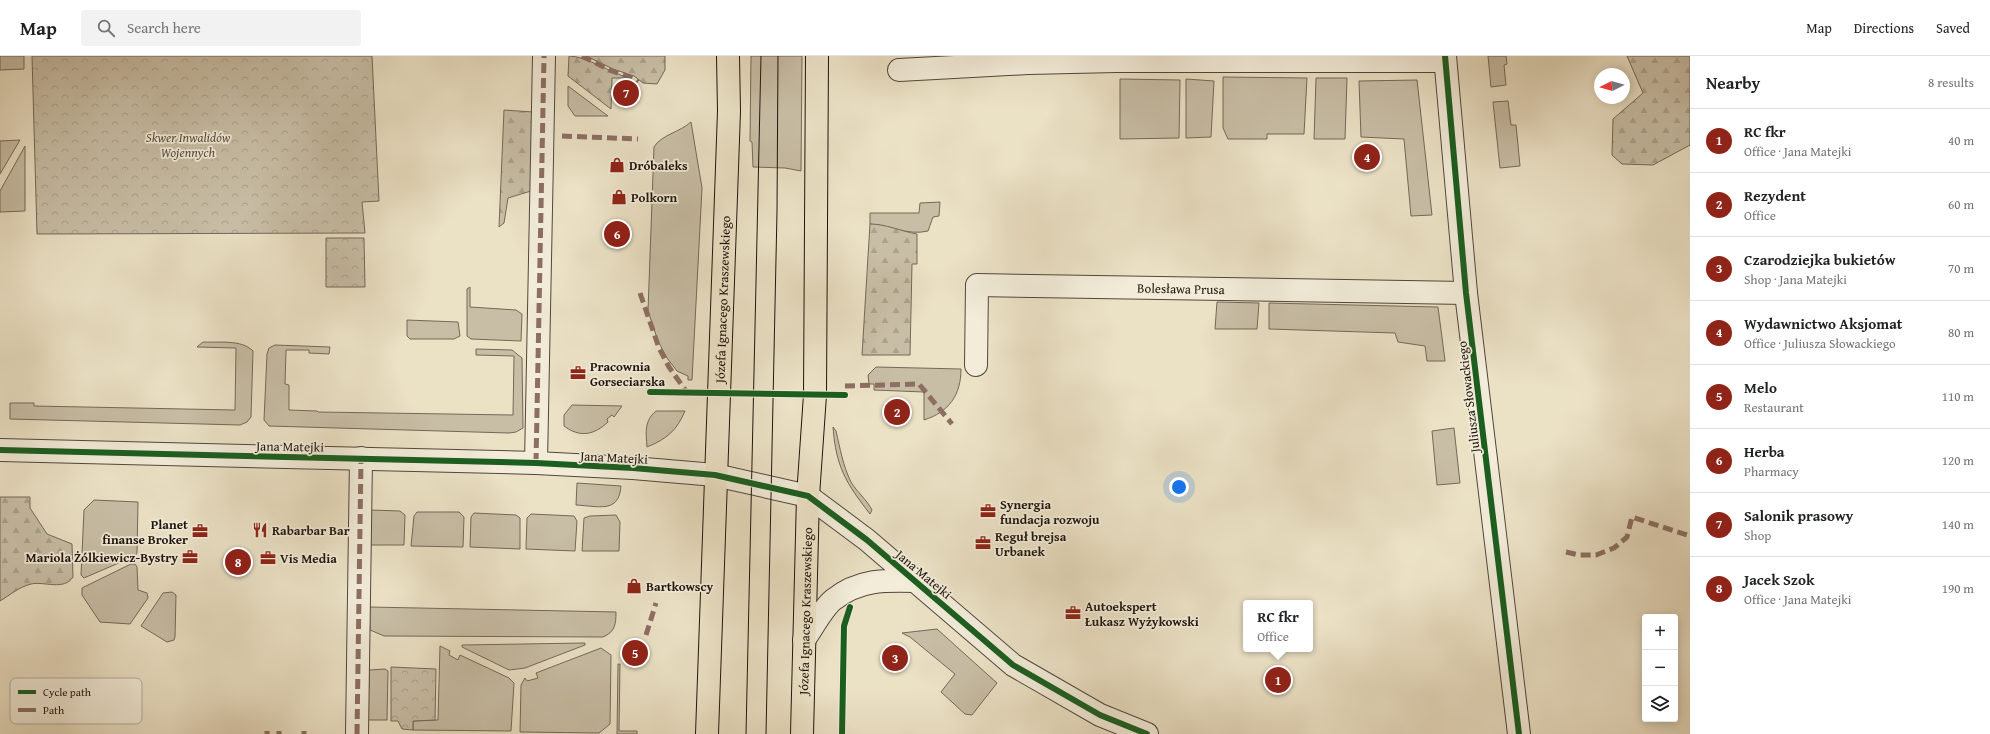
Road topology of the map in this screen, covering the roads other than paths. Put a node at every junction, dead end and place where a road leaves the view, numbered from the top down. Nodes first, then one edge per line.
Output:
1 (544, 56) edge
2 (728, 56) edge
3 (817, 56) edge
4 (1445, 59) edge
5 (899, 70) dead end
6 (1466, 293) junction
7 (976, 365) dead end
8 (0, 450) edge
9 (361, 458) junction
10 (536, 464) junction
11 (715, 475) junction
12 (808, 496) junction
13 (917, 581) junction
14 (804, 640) junction
15 (357, 734) edge
16 (707, 734) edge
17 (802, 734) edge
18 (1147, 734) edge
19 (1519, 734) edge

1 - 10 street
2 - 11 main road, Józefa Ignacego Kraszewskiego
3 - 12 main road, Józefa Ignacego Kraszewskiego
4 - 5 street
4 - 6 street, Juliusza Słowackiego
6 - 7 street, Bolesława Prusa
6 - 19 street, Juliusza Słowackiego
8 - 9 street, Jana Matejki
9 - 10 street, Jana Matejki
9 - 15 street
10 - 11 street, Jana Matejki
11 - 12 street, Jana Matejki
11 - 16 main road, Józefa Ignacego Kraszewskiego
12 - 13 street, Jana Matejki
12 - 14 main road, Józefa Ignacego Kraszewskiego
13 - 14 street, Jana Matejki
13 - 18 street, Jana Matejki
14 - 17 main road, Józefa Ignacego Kraszewskiego

